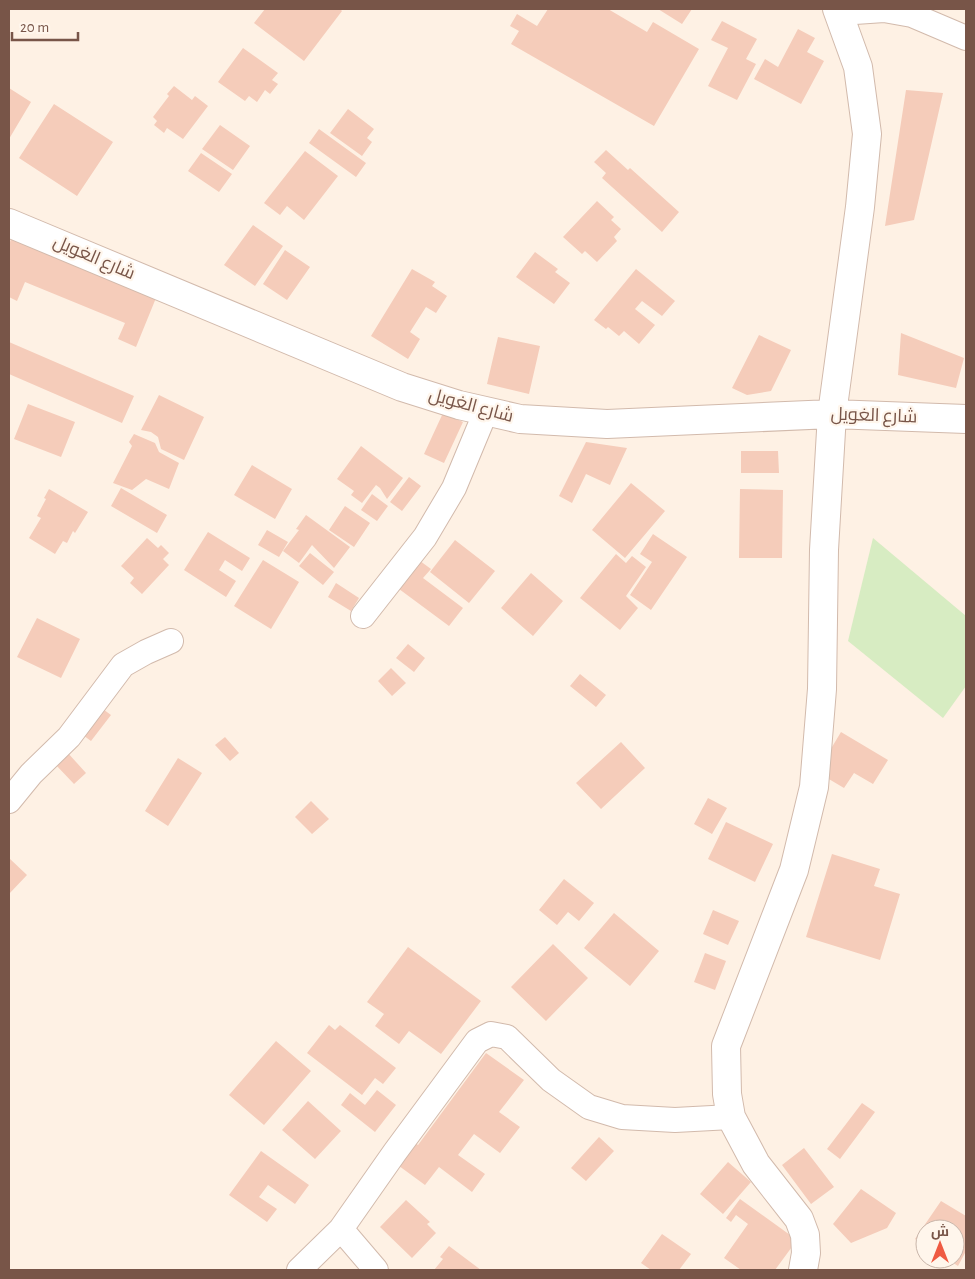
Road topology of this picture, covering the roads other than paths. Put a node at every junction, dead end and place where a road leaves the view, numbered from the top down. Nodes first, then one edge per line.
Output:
1 (838, 11) edge
2 (966, 38) edge
3 (9, 223) edge
4 (486, 411) junction
5 (832, 414) junction
6 (966, 419) edge
7 (363, 616) dead end
8 (172, 641) dead end
9 (9, 801) edge
10 (731, 1117) junction
11 (340, 1229) junction
12 (299, 1270) edge
13 (376, 1270) edge
14 (803, 1270) edge

1 - 2 street
1 - 5 street
3 - 4 street, شارع الغويل
4 - 5 street, شارع الغويل
4 - 7 street
5 - 6 street, شارع الغويل
5 - 10 street
8 - 9 street
10 - 11 street
10 - 14 street
11 - 12 street
11 - 13 street

